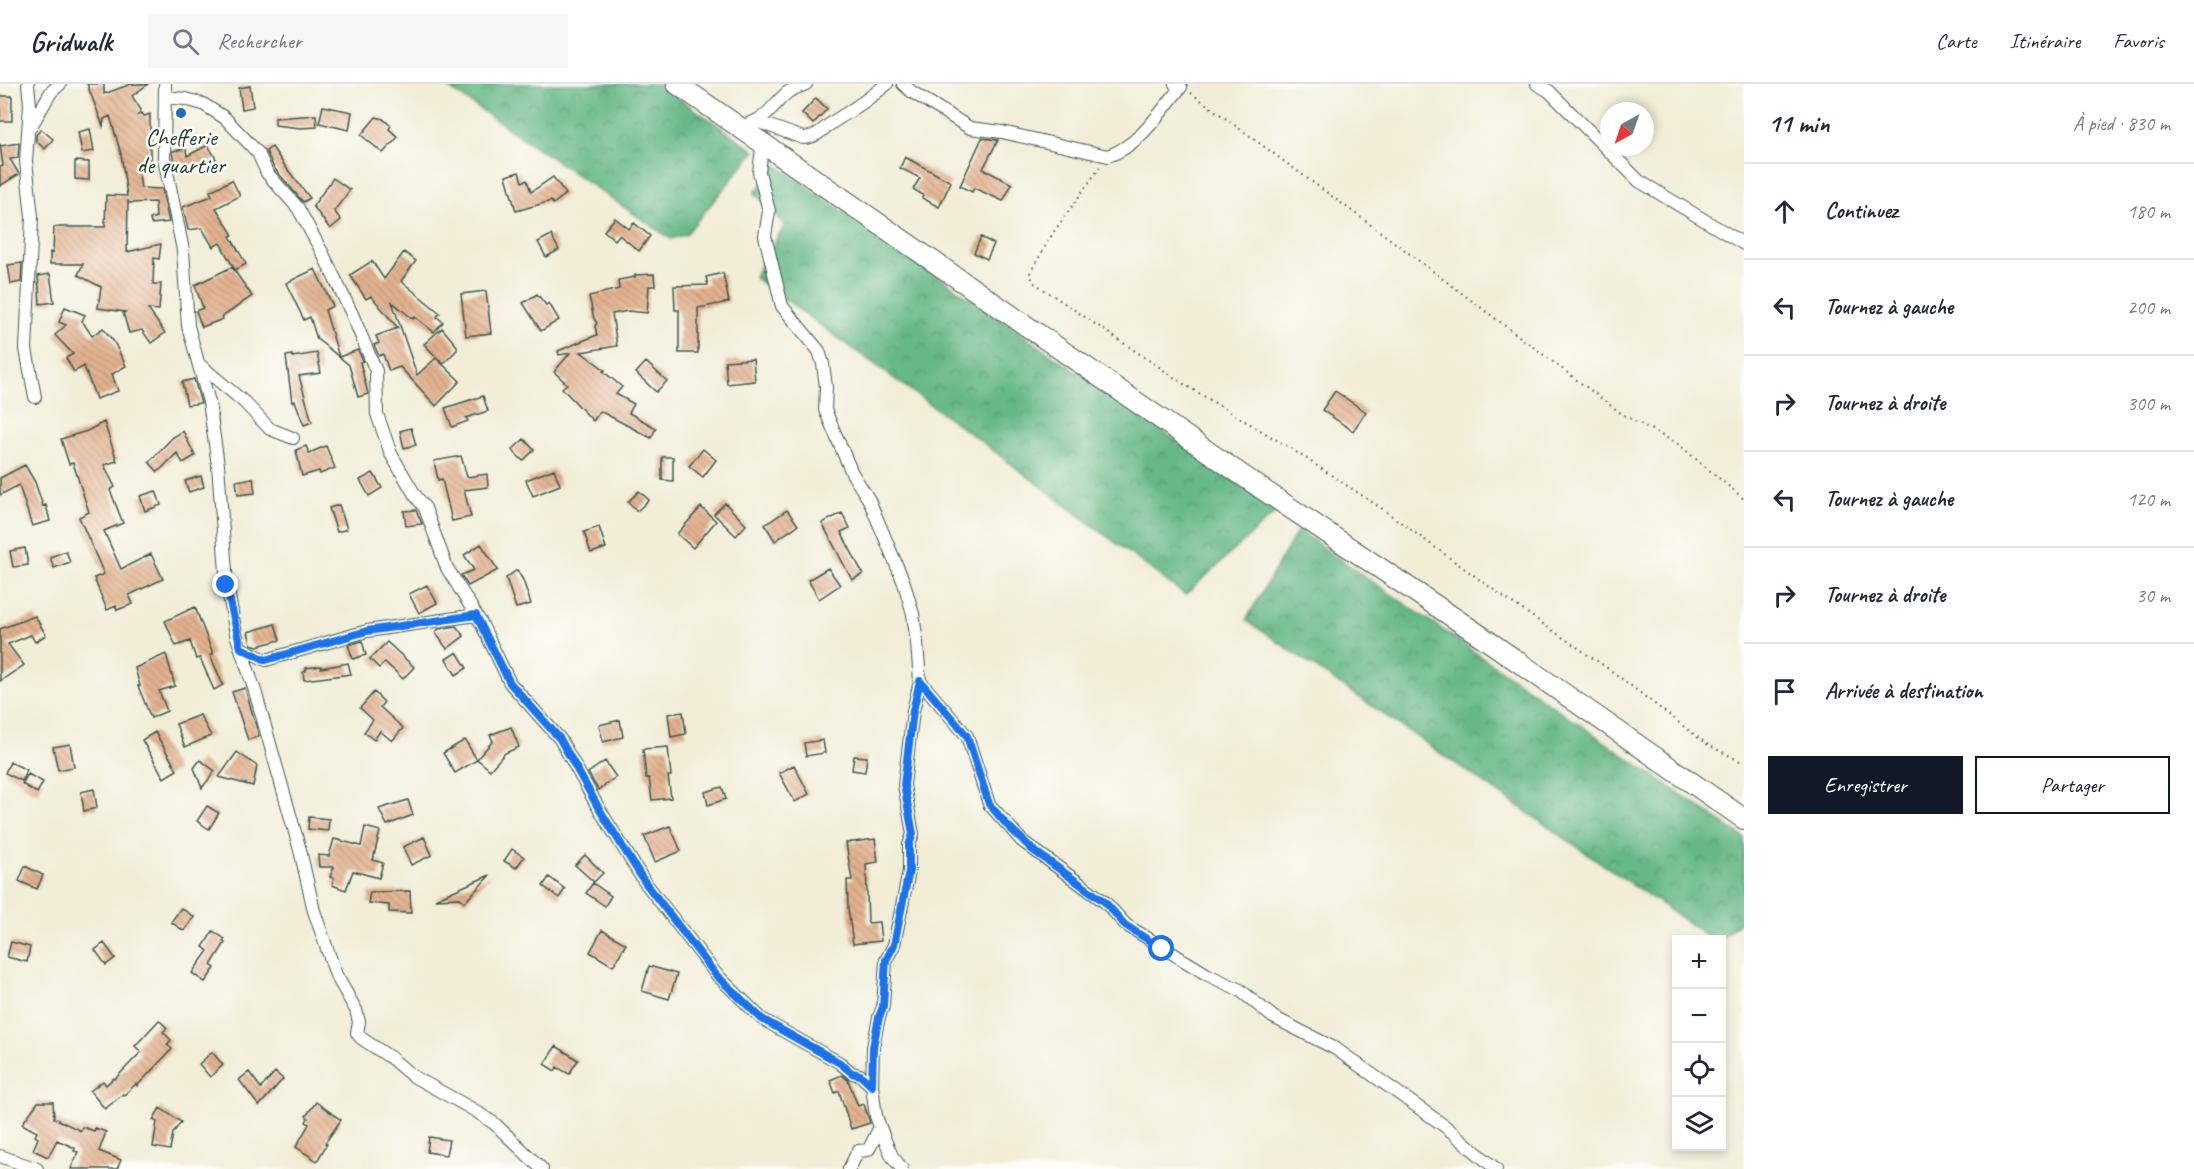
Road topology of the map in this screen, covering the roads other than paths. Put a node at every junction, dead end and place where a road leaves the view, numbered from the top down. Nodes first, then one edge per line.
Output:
1 (28, 84) edge
2 (60, 84) edge
3 (677, 84) edge
4 (806, 84) edge
5 (887, 84) edge
6 (903, 84) edge
7 (1537, 84) edge
8 (1178, 85) edge
9 (789, 88) edge
10 (165, 90) edge
11 (751, 129) junction
12 (28, 132) junction
13 (1744, 244) edge
14 (200, 365) junction
15 (35, 397) dead end
16 (293, 438) dead end
17 (476, 615) junction
18 (241, 648) junction
19 (920, 681) junction
20 (1744, 819) edge
21 (872, 1086) junction
22 (880, 1127) junction
23 (0, 1156) edge
24 (38, 1169) edge
25 (542, 1169) edge
26 (849, 1169) edge
27 (902, 1169) edge
28 (1496, 1169) edge

1 - 12 street
2 - 12 street
3 - 11 main road
4 - 9 street
5 - 11 street
6 - 8 street
7 - 13 street
9 - 11 street
10 - 14 street
10 - 17 street
11 - 19 street
11 - 20 main road
12 - 15 street
14 - 16 street
14 - 18 street
17 - 18 street
17 - 21 street
18 - 25 street
19 - 21 street
19 - 28 street
21 - 22 street
22 - 26 street
22 - 27 street
23 - 24 street

